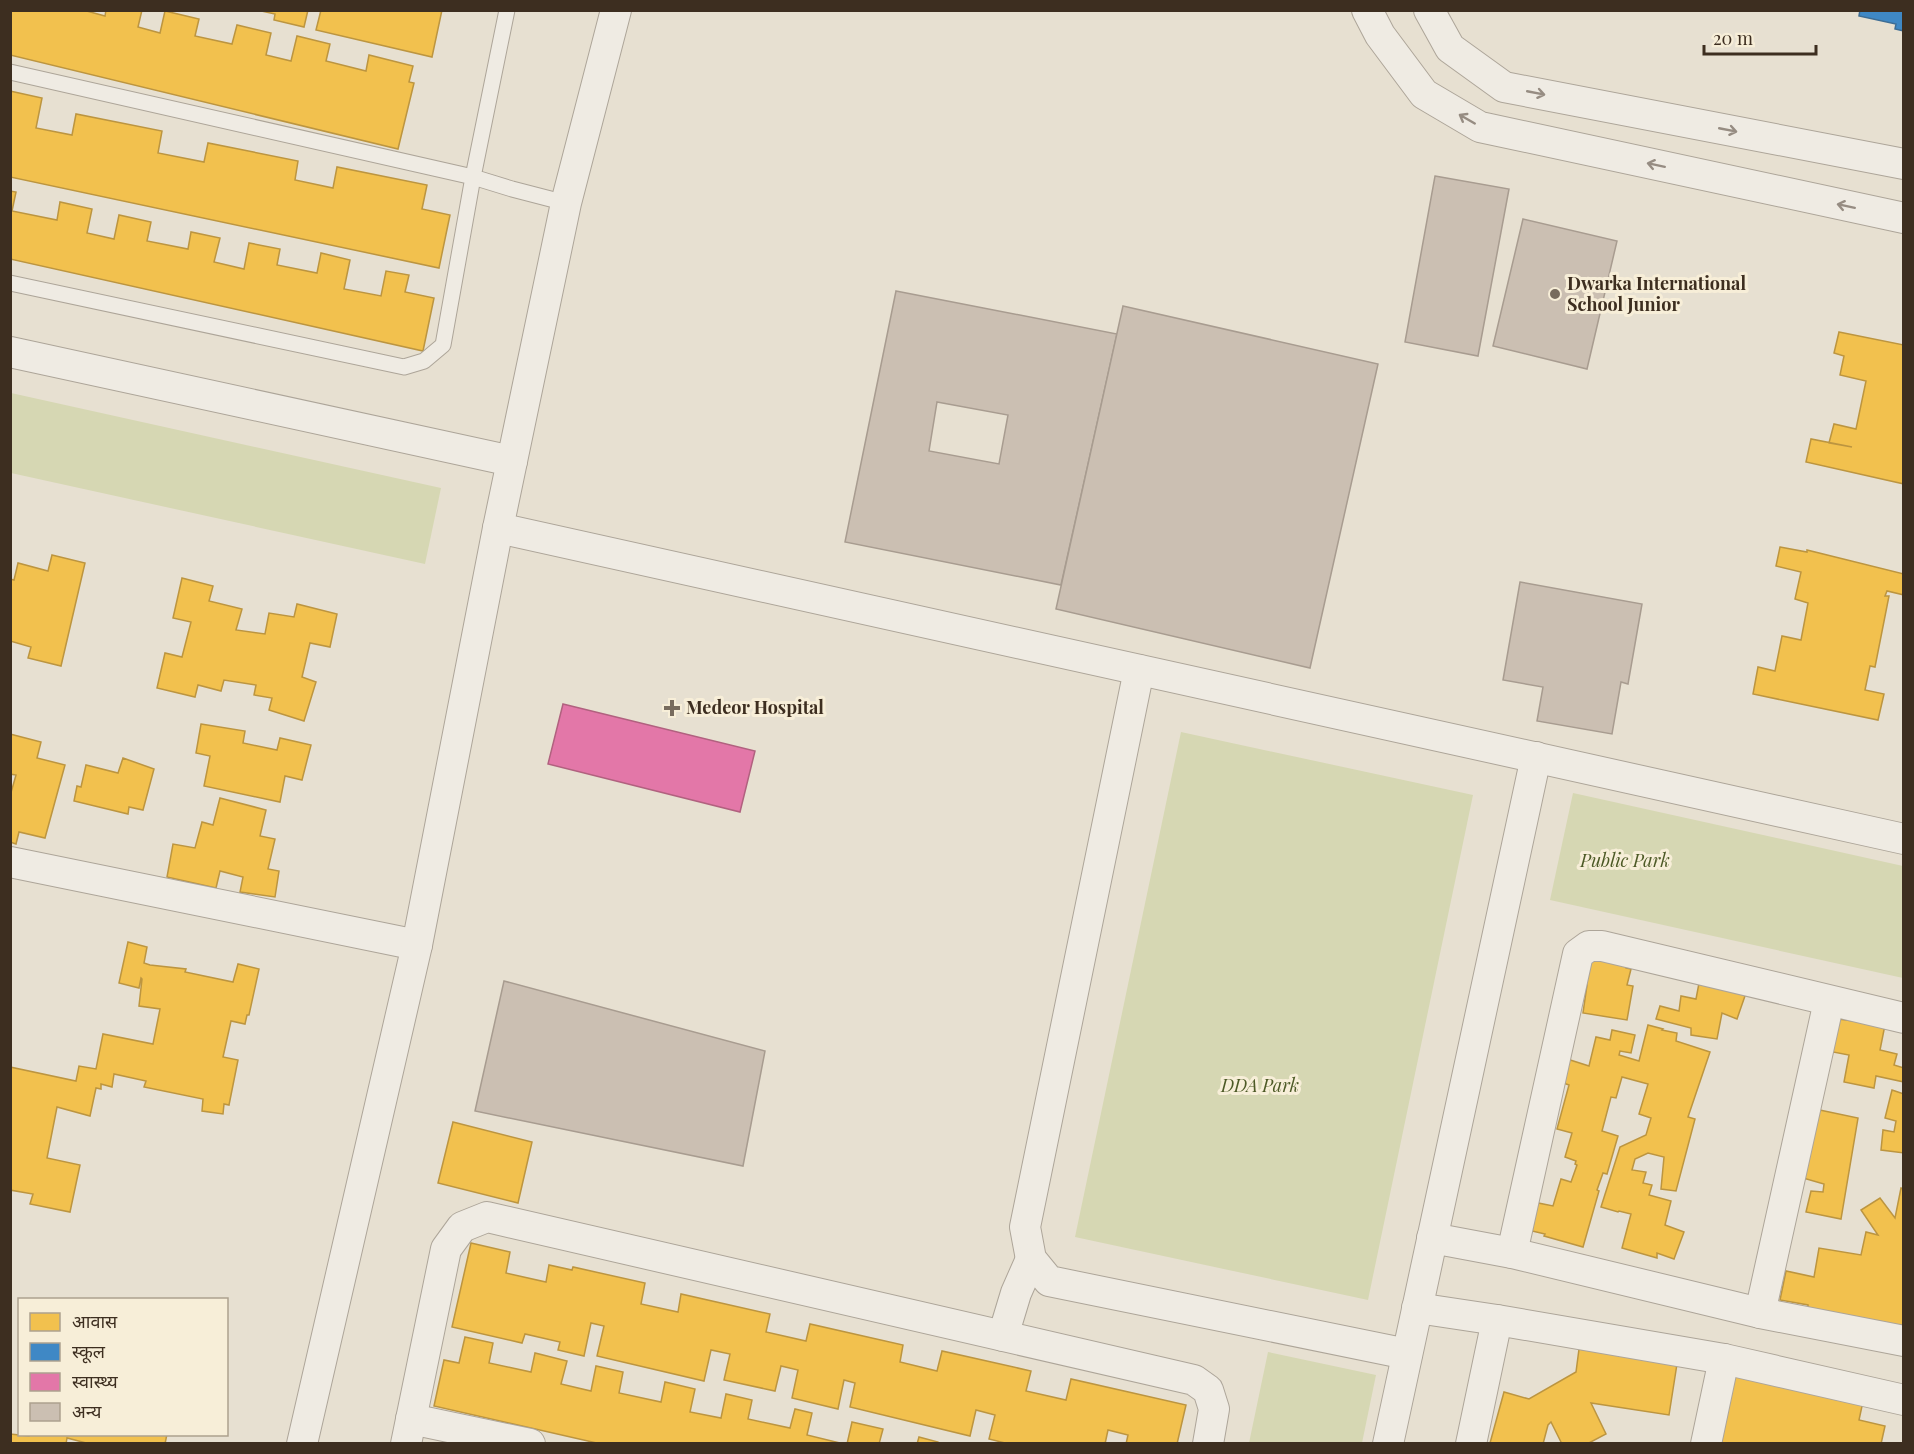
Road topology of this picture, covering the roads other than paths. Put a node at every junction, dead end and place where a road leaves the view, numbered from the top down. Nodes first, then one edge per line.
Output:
1 (507, 10) edge
2 (616, 10) edge
3 (1368, 10) edge
4 (1429, 10) edge
5 (10, 72) edge
6 (1904, 164) edge
7 (473, 177) junction
8 (566, 203) junction
9 (1904, 218) edge
10 (10, 284) edge
11 (10, 352) edge
12 (512, 461) junction
13 (498, 528) junction
14 (1139, 670) junction
15 (1536, 757) junction
16 (1904, 839) edge
17 (10, 862) edge
18 (417, 945) junction
19 (1829, 1001) junction
20 (1904, 1018) edge
21 (1432, 1238) junction
22 (1512, 1253) junction
23 (1030, 1259) junction
24 (1417, 1308) junction
25 (1760, 1313) junction
26 (1497, 1320) junction
27 (1003, 1336) junction
28 (1904, 1341) edge
29 (1407, 1354) junction
30 (1724, 1359) junction
31 (1904, 1400) edge
32 (408, 1431) edge
33 (305, 1443) edge
34 (530, 1443) edge
35 (1208, 1443) edge
36 (1388, 1443) edge
37 (1471, 1443) edge
38 (1706, 1443) edge

1 - 7 lane
2 - 8 street
9 -> 3 street
4 -> 6 street
5 - 7 lane
7 - 8 lane
7 - 10 lane
8 - 12 street
11 - 12 street
12 - 13 street
13 - 14 street
13 - 18 street
14 - 15 street
14 - 23 street
15 - 16 street
15 - 21 street
17 - 18 street
18 - 33 street
19 - 20 street
19 - 22 street
19 - 25 street
21 - 22 street
21 - 24 street
22 - 25 street
23 - 27 street
23 - 29 street
24 - 26 street
24 - 29 street
25 - 28 street
26 - 30 street
26 - 37 street
27 - 32 street
27 - 35 street
29 - 36 street
30 - 31 street
30 - 38 street
32 - 34 street

